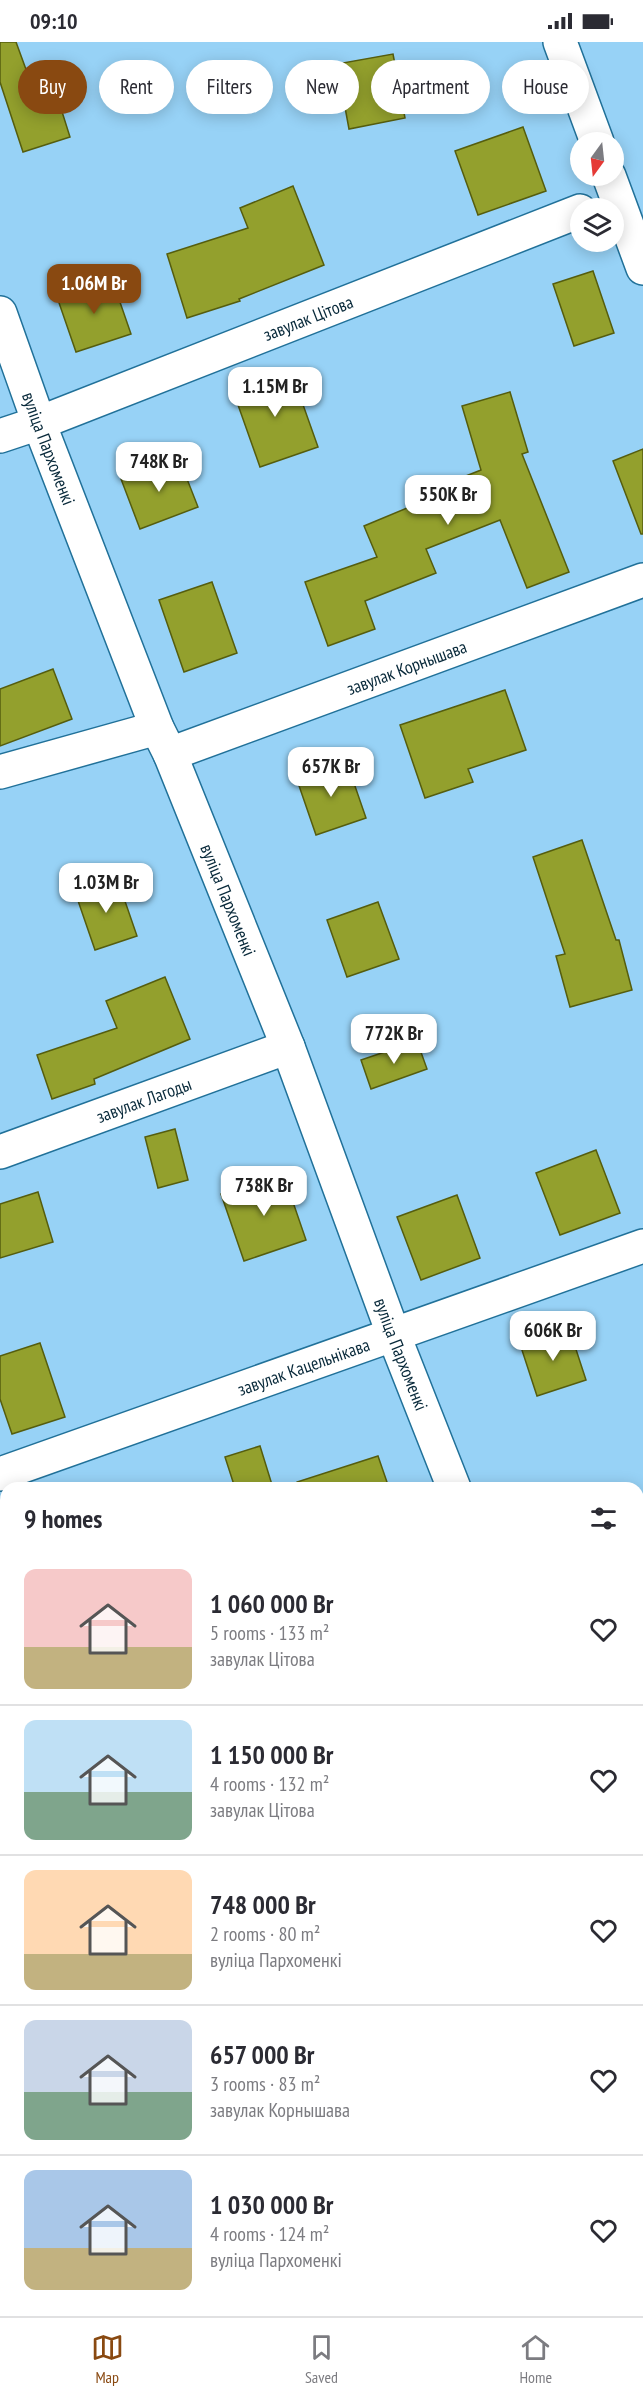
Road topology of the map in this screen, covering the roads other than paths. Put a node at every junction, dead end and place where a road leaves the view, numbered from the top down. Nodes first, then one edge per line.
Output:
1 (560, 42) edge
2 (593, 132) edge
3 (613, 186) edge
4 (599, 198) edge
5 (570, 215) edge
6 (643, 268) edge
7 (0, 313) edge
8 (39, 423) junction
9 (0, 436) edge
10 (643, 580) edge
11 (163, 741) junction
12 (0, 772) edge
13 (288, 1047) junction
14 (0, 1152) edge
15 (643, 1246) edge
16 (394, 1335) junction
17 (0, 1474) edge
18 (452, 1482) edge

1 - 2 street
3 - 4 street
3 - 6 street
5 - 8 street, завулак Цітова
7 - 8 street, вуліца Пархоменкі
8 - 9 street, завулак Цітова
8 - 11 street, вуліца Пархоменкі
10 - 11 street, завулак Корнышава
11 - 12 street, завулак Корнышава
11 - 13 street, вуліца Пархоменкі
13 - 14 street, завулак Лагоды
13 - 16 street, вуліца Пархоменкі
15 - 16 street, завулак Кацельнікава
16 - 17 street, завулак Кацельнікава
16 - 18 street, вуліца Пархоменкі

